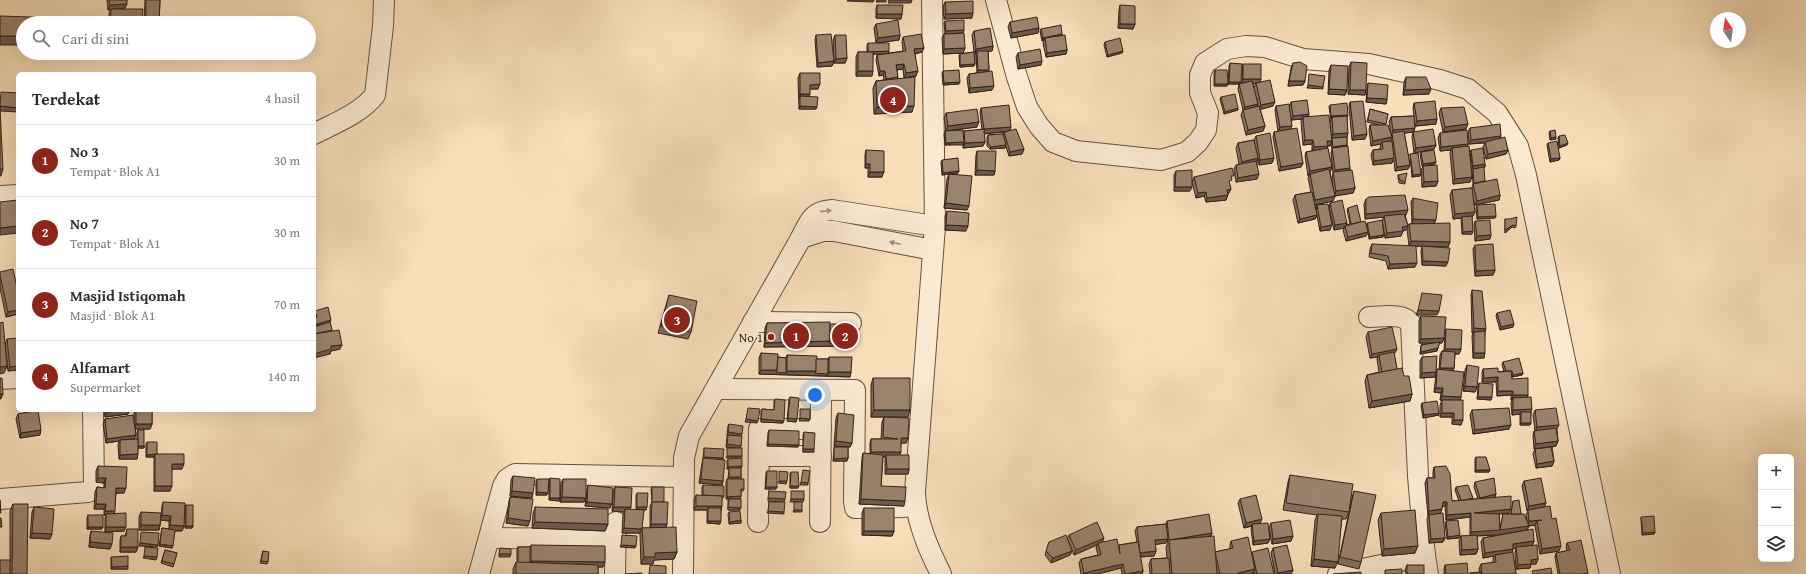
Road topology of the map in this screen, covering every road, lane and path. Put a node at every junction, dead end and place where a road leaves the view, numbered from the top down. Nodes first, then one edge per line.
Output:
1 (384, 0) edge
2 (932, 0) edge
3 (996, 0) edge
4 (316, 133) edge
5 (16, 195) edge
6 (0, 196) edge
7 (935, 226) junction
8 (801, 238) junction
9 (933, 250) junction
10 (1369, 317) dead end
11 (753, 322) junction
12 (851, 323) edge
13 (16, 378) edge
14 (0, 379) edge
15 (717, 389) junction
16 (821, 390) junction
17 (93, 412) edge
18 (821, 429) junction
19 (759, 456) junction
20 (821, 456) junction
21 (684, 477) junction
22 (0, 499) edge
23 (915, 505) junction
24 (758, 522) dead end
25 (820, 522) dead end
26 (490, 538) junction
27 (1427, 565) edge
28 (480, 574) edge
29 (615, 574) edge
30 (683, 574) edge
31 (941, 574) edge
32 (1338, 574) edge
33 (1610, 574) edge

1 - 4 street
2 - 7 street
3 - 33 street
5 - 6 street
8 -> 7 street
7 - 9 street
9 -> 8 street
8 - 11 street
9 - 23 street
10 - 27 street
11 - 12 street
11 - 15 street
13 - 14 street
15 - 16 street
15 - 21 street
16 - 18 street
16 - 23 street
17 - 22 street
18 - 19 street
18 - 20 street
19 - 20 street
19 - 24 street
20 - 25 street
21 - 26 street
21 - 30 street
23 - 31 street
26 - 28 street
26 - 29 street
27 - 32 street

